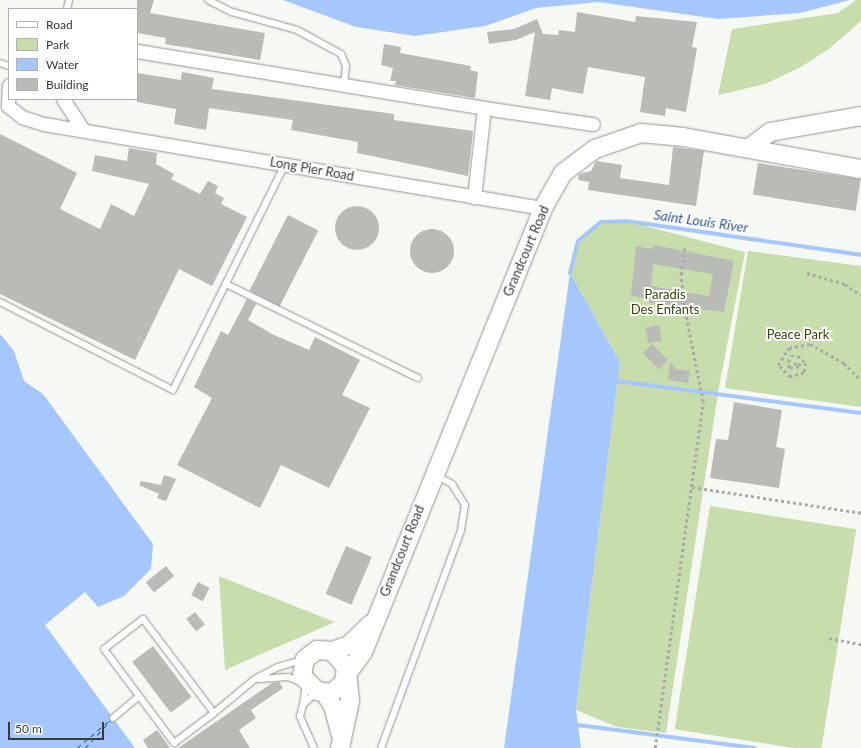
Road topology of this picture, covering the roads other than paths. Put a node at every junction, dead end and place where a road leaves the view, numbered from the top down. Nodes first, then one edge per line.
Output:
1 (208, 0) edge
2 (138, 52) edge
3 (344, 86) junction
4 (8, 89) edge
5 (64, 100) edge
6 (4, 103) edge
7 (484, 108) junction
8 (861, 116) edge
9 (593, 124) dead end
10 (82, 128) junction
11 (749, 148) junction
12 (285, 164) junction
13 (860, 168) edge
14 (474, 197) junction
15 (543, 208) junction
16 (226, 284) junction
17 (0, 302) edge
18 (418, 378) dead end
19 (434, 474) junction
20 (374, 618) junction
21 (332, 651) junction
22 (305, 659) junction
23 (347, 674) junction
24 (255, 679) junction
25 (316, 689) junction
26 (139, 696) junction
27 (303, 705) junction
28 (214, 713) junction
29 (113, 718) dead end
30 (314, 748) edge
31 (339, 748) edge
32 (381, 748) edge

1 - 3 lane
2 - 3 street
3 - 7 street
4 - 6 street, Long Pier Road
5 - 10 street
6 - 10 street, Long Pier Road
7 - 9 street
7 - 14 street
8 - 11 street
10 - 12 street, Long Pier Road
11 - 13 street, Grandcourt Road
11 - 15 street, Grandcourt Road
12 - 14 street, Long Pier Road
12 - 16 lane
14 - 15 street, Long Pier Road
15 - 19 street, Grandcourt Road
16 - 17 lane
16 - 18 lane
19 - 20 street, Grandcourt Road
19 - 32 lane
20 - 21 street
20 - 23 street
21 - 22 street
21 - 23 street
22 - 24 lane
22 - 25 street
23 - 25 street
23 - 31 street
24 - 25 lane
24 - 28 lane
25 - 27 lane
25 - 27 lane
25 - 31 street
26 - 28 lane
26 - 28 lane
26 - 29 lane
27 - 30 lane

